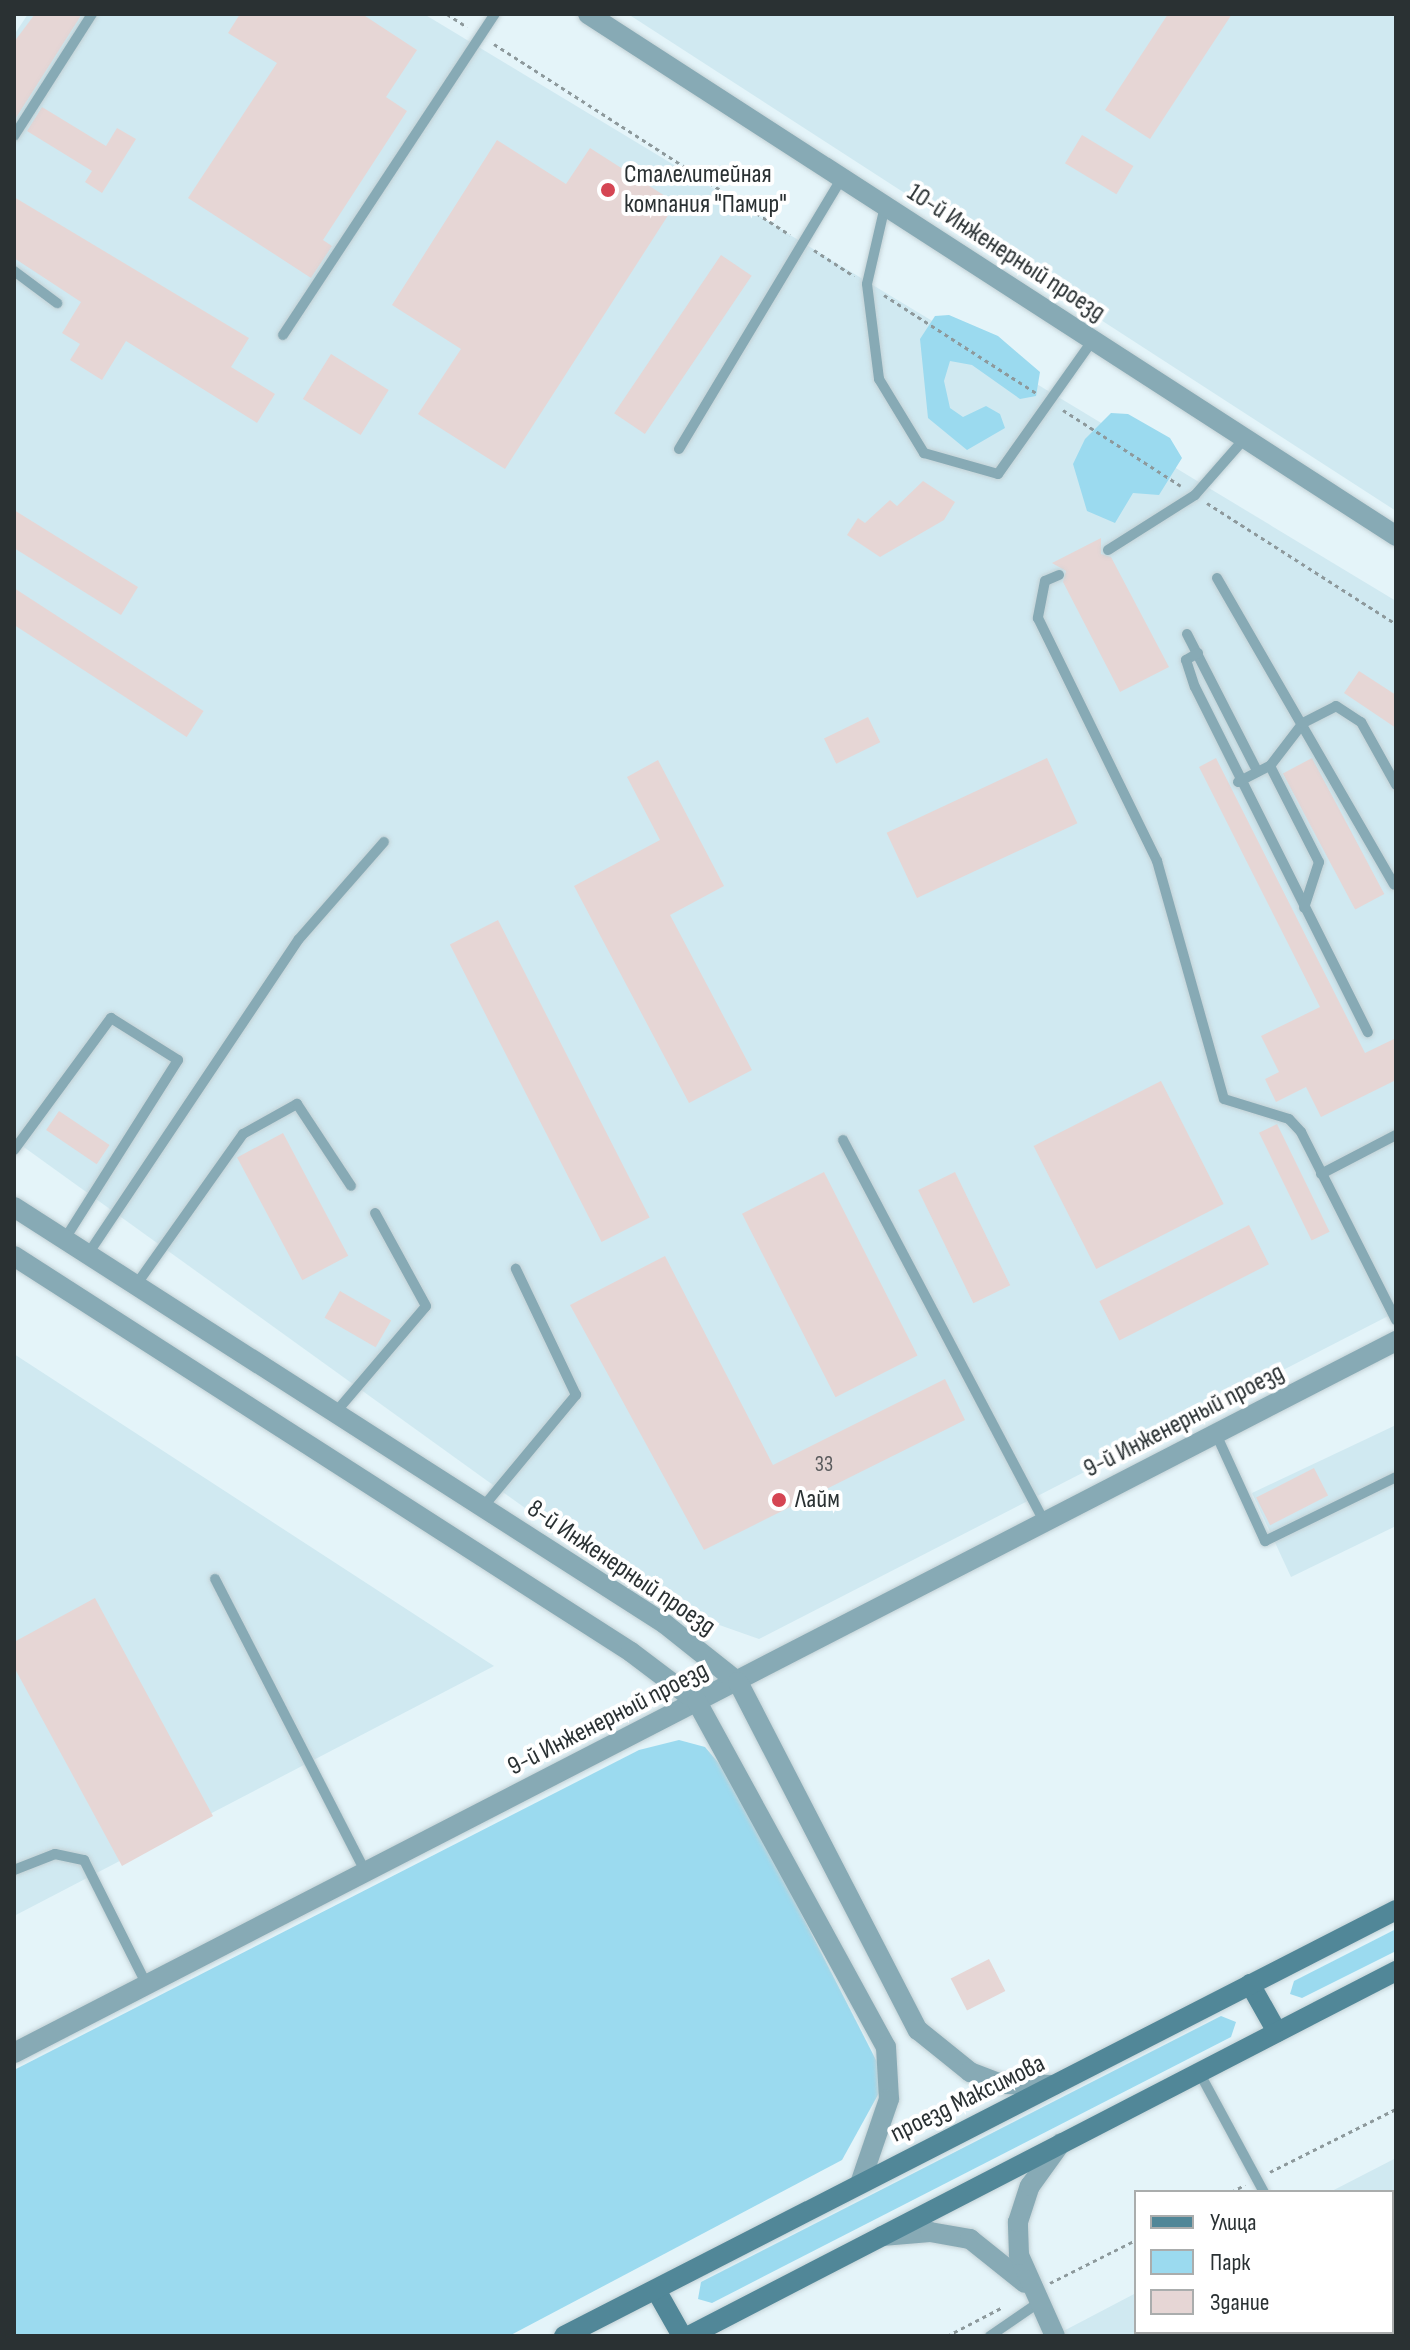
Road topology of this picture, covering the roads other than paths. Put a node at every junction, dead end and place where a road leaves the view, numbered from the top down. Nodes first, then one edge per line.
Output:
1 (92, 14) edge
2 (495, 14) edge
3 (588, 14) edge
4 (14, 136) edge
5 (842, 178) junction
6 (885, 206) junction
7 (14, 271) edge
8 (57, 303) dead end
9 (283, 335) dead end
10 (1093, 340) junction
11 (1245, 438) junction
12 (679, 449) dead end
13 (1396, 536) edge
14 (1108, 550) dead end
15 (1059, 575) dead end
16 (1217, 578) dead end
17 (1187, 634) dead end
18 (1198, 653) junction
19 (1303, 723) junction
20 (1270, 766) junction
21 (1257, 771) junction
22 (1238, 782) junction
23 (1396, 785) edge
24 (384, 842) dead end
25 (1394, 884) edge
26 (1304, 908) junction
27 (1368, 1032) dead end
28 (1396, 1135) edge
29 (843, 1140) dead end
30 (14, 1150) edge
31 (1321, 1174) junction
32 (351, 1186) dead end
33 (14, 1207) edge
34 (375, 1213) dead end
35 (65, 1239) junction
36 (88, 1254) junction
37 (14, 1256) edge
38 (516, 1269) dead end
39 (136, 1285) junction
40 (1396, 1320) edge
41 (1396, 1341) edge
42 (335, 1413) junction
43 (1216, 1434) junction
44 (1396, 1477) edge
45 (483, 1507) junction
46 (1044, 1521) junction
47 (215, 1579) dead end
48 (738, 1682) junction
49 (697, 1702) junction
50 (14, 1870) edge
51 (366, 1873) junction
52 (1396, 1910) edge
53 (1396, 1971) edge
54 (1250, 1984) junction
55 (147, 1985) junction
56 (1277, 2032) junction
57 (14, 2053) edge
58 (1199, 2072) junction
59 (1054, 2085) junction
60 (1061, 2143) junction
61 (861, 2181) junction
62 (1263, 2190) edge
63 (880, 2237) junction
64 (656, 2290) junction
65 (1035, 2298) junction
66 (564, 2336) edge
67 (682, 2336) edge
68 (689, 2336) edge
69 (990, 2336) edge
70 (1055, 2336) edge

1 - 4 lane
2 - 9 lane
3 - 5 street, 10-й Инженерный проезд
5 - 6 street, 10-й Инженерный проезд
5 - 12 lane
6 - 10 street, 10-й Инженерный проезд
6 - 10 lane
7 - 8 lane
10 - 11 street, 10-й Инженерный проезд
11 - 13 street, 10-й Инженерный проезд
11 - 14 lane
15 - 31 lane
16 - 19 lane
17 - 18 lane
18 - 21 lane
18 - 22 lane
19 - 20 lane
19 - 23 lane
19 - 25 lane
20 - 21 lane
20 - 26 lane
21 - 22 lane
22 - 26 lane
24 - 36 lane
26 - 27 lane
28 - 31 lane
29 - 46 lane
30 - 35 lane
31 - 40 lane
32 - 39 lane
33 - 35 street, 8-й Инженерный проезд
34 - 42 lane
35 - 36 street, 8-й Инженерный проезд
36 - 39 street, 8-й Инженерный проезд
37 - 49 street
38 - 45 lane
39 - 42 street, 8-й Инженерный проезд
41 - 43 street, 9-й Инженерный проезд
42 - 45 street, 8-й Инженерный проезд
43 - 44 lane
43 - 46 street, 9-й Инженерный проезд
45 - 48 street, 8-й Инженерный проезд
46 - 48 street, 9-й Инженерный проезд
47 - 51 lane
48 - 49 street, 9-й Инженерный проезд
48 - 59 street, 8-й Инженерный проезд
49 - 51 street, 9-й Инженерный проезд
49 - 61 street
50 - 55 lane
51 - 55 street, 9-й Инженерный проезд
52 - 54 main road, проезд Максимова
53 - 56 main road
54 - 56 main road
54 - 59 main road, проезд Максимова
55 - 57 street, 9-й Инженерный проезд
56 - 58 main road
58 - 60 main road
58 - 62 lane
59 - 61 main road, проезд Максимова
60 - 63 main road
60 - 65 street
61 - 64 main road, проезд Максимова
63 - 65 street
63 - 68 main road
64 - 66 main road, проезд Максимова
64 - 67 main road
65 - 69 lane
65 - 70 street

